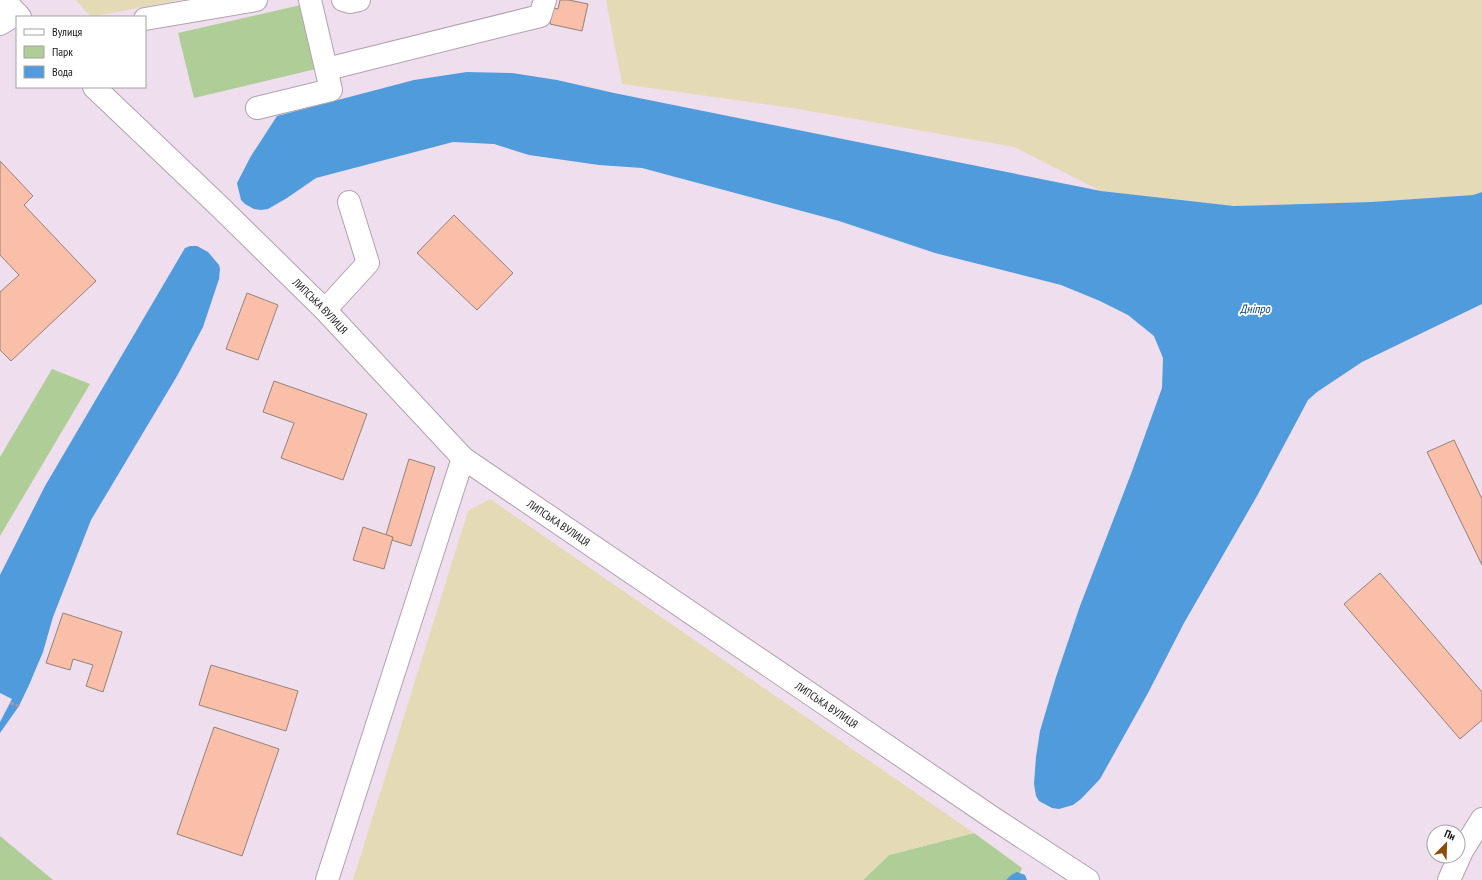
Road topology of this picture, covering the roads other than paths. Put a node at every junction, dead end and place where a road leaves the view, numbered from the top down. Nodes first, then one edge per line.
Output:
1 (256, 0) edge
2 (310, 0) edge
3 (343, 0) edge
4 (359, 0) edge
5 (545, 0) edge
6 (146, 19) edge
7 (326, 69) junction
8 (95, 88) edge
9 (257, 108) dead end
10 (349, 202) dead end
11 (325, 310) junction
12 (463, 458) junction
13 (1482, 819) edge
14 (327, 880) edge
15 (1088, 880) edge
16 (1449, 880) edge

1 - 6 street
2 - 7 street
3 - 4 street
5 - 7 street
7 - 9 street
8 - 11 street, ЛИПСЬКА ВУЛИЦЯ
10 - 11 street
11 - 12 street, ЛИПСЬКА ВУЛИЦЯ
12 - 14 street
12 - 15 street, ЛИПСЬКА ВУЛИЦЯ
13 - 16 street

